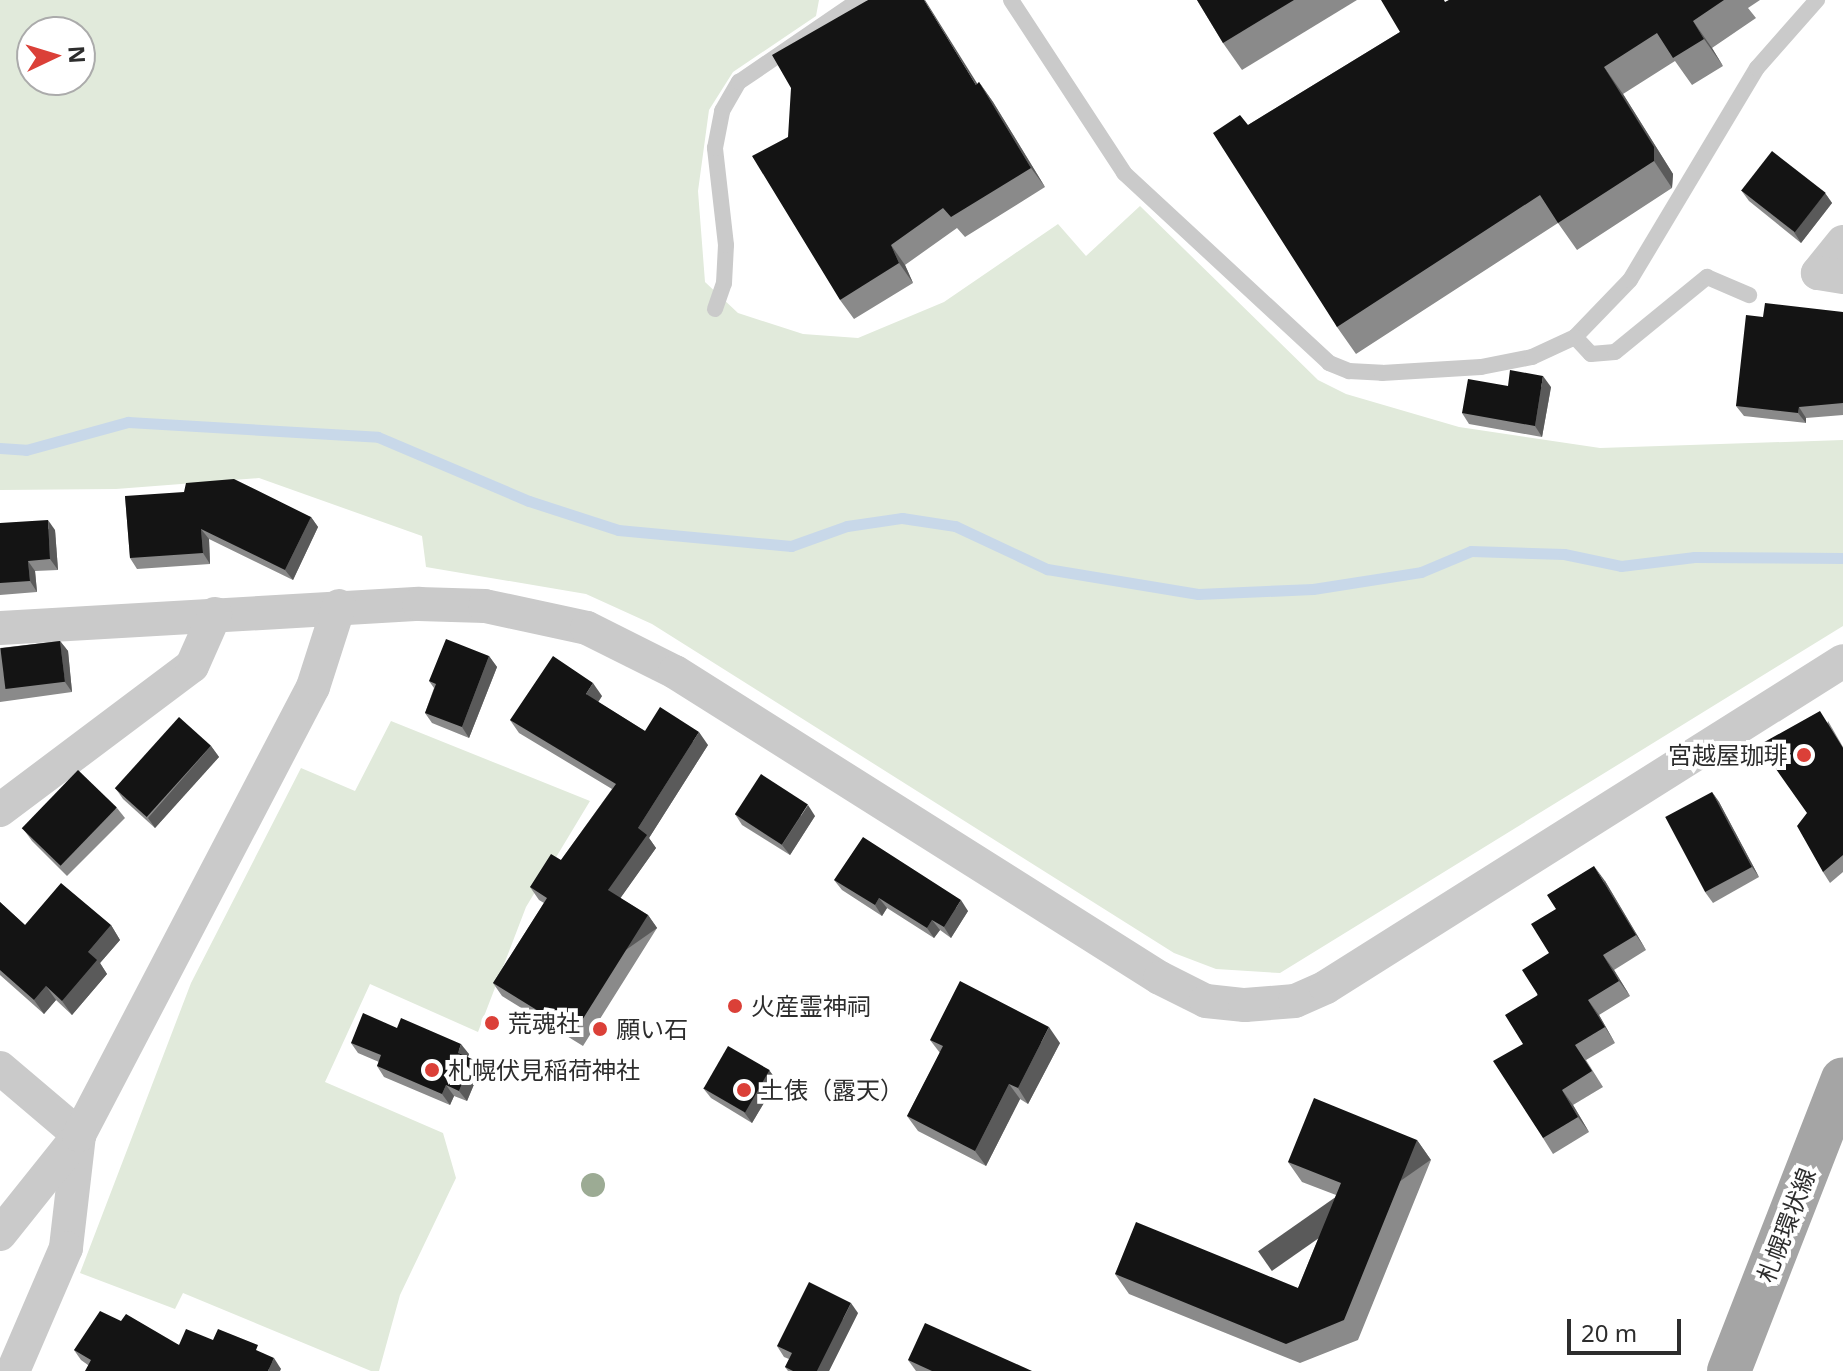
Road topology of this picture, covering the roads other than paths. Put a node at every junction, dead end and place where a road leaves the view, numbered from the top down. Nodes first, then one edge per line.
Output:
1 (859, 0) edge
2 (1011, 0) edge
3 (1817, 0) edge
4 (1843, 242) edge
5 (1843, 277) edge
6 (1749, 295) dead end
7 (715, 309) dead end
8 (1575, 337) junction
9 (339, 606) junction
10 (215, 614) junction
11 (0, 628) edge
12 (1843, 661) edge
13 (0, 810) edge
14 (0, 1068) edge
15 (1843, 1079) edge
16 (79, 1135) junction
17 (0, 1234) edge
18 (13, 1371) edge
19 (1729, 1371) edge

1 - 7 lane
2 - 8 lane
3 - 8 lane
4 - 5 street
6 - 8 lane
9 - 10 street
9 - 12 street
9 - 16 street
10 - 11 street
10 - 13 street
14 - 16 street
15 - 19 main road, 札幌環状線
16 - 17 street
16 - 18 street

